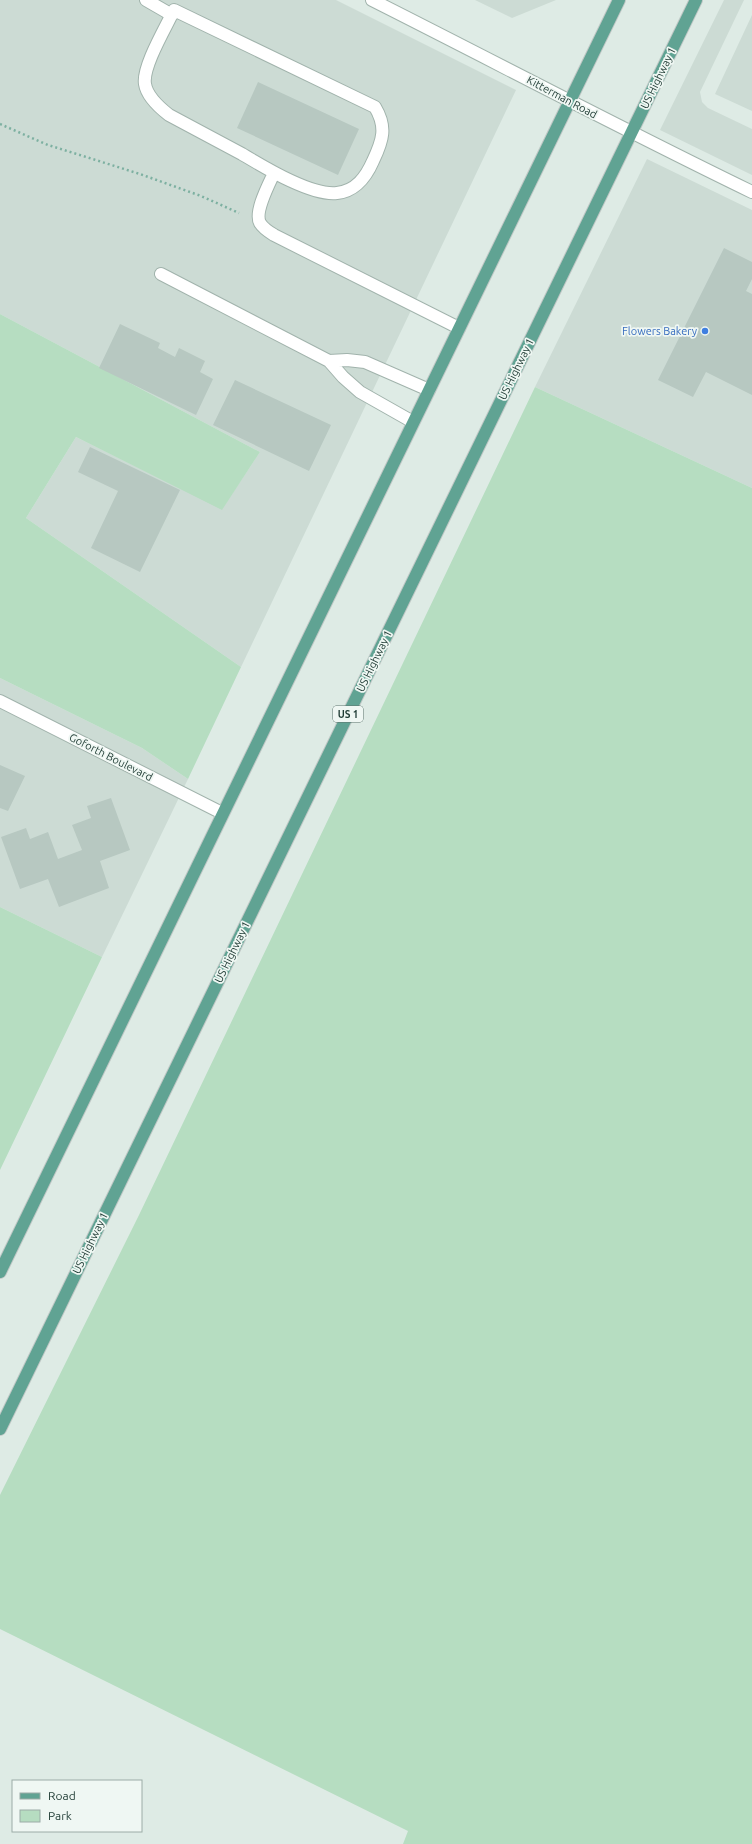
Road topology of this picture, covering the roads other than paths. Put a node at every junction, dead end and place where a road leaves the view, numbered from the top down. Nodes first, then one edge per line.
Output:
1 (146, 0) edge
2 (372, 0) edge
3 (619, 0) edge
4 (696, 0) edge
5 (172, 15) junction
6 (570, 100) junction
7 (630, 133) junction
8 (274, 173) junction
9 (752, 192) edge
10 (161, 274) dead end
11 (459, 328) junction
12 (329, 361) junction
13 (429, 390) junction
14 (413, 422) junction
15 (0, 701) edge
16 (222, 813) junction
17 (0, 1272) edge
18 (0, 1429) edge

1 - 5 street
2 - 6 street, Kitterman Road
3 - 6 main road
4 - 7 main road, US Highway 1 / US 1
5 - 8 street
5 - 8 street
6 - 7 street, Kitterman Road
6 - 11 main road
7 - 9 street, Kitterman Road
7 - 18 main road, US Highway 1 / US 1
8 - 11 street
10 - 12 street
11 - 13 main road
12 - 13 street
12 - 14 street
13 - 14 main road
14 - 16 main road
15 - 16 street, Goforth Boulevard
16 - 17 main road

